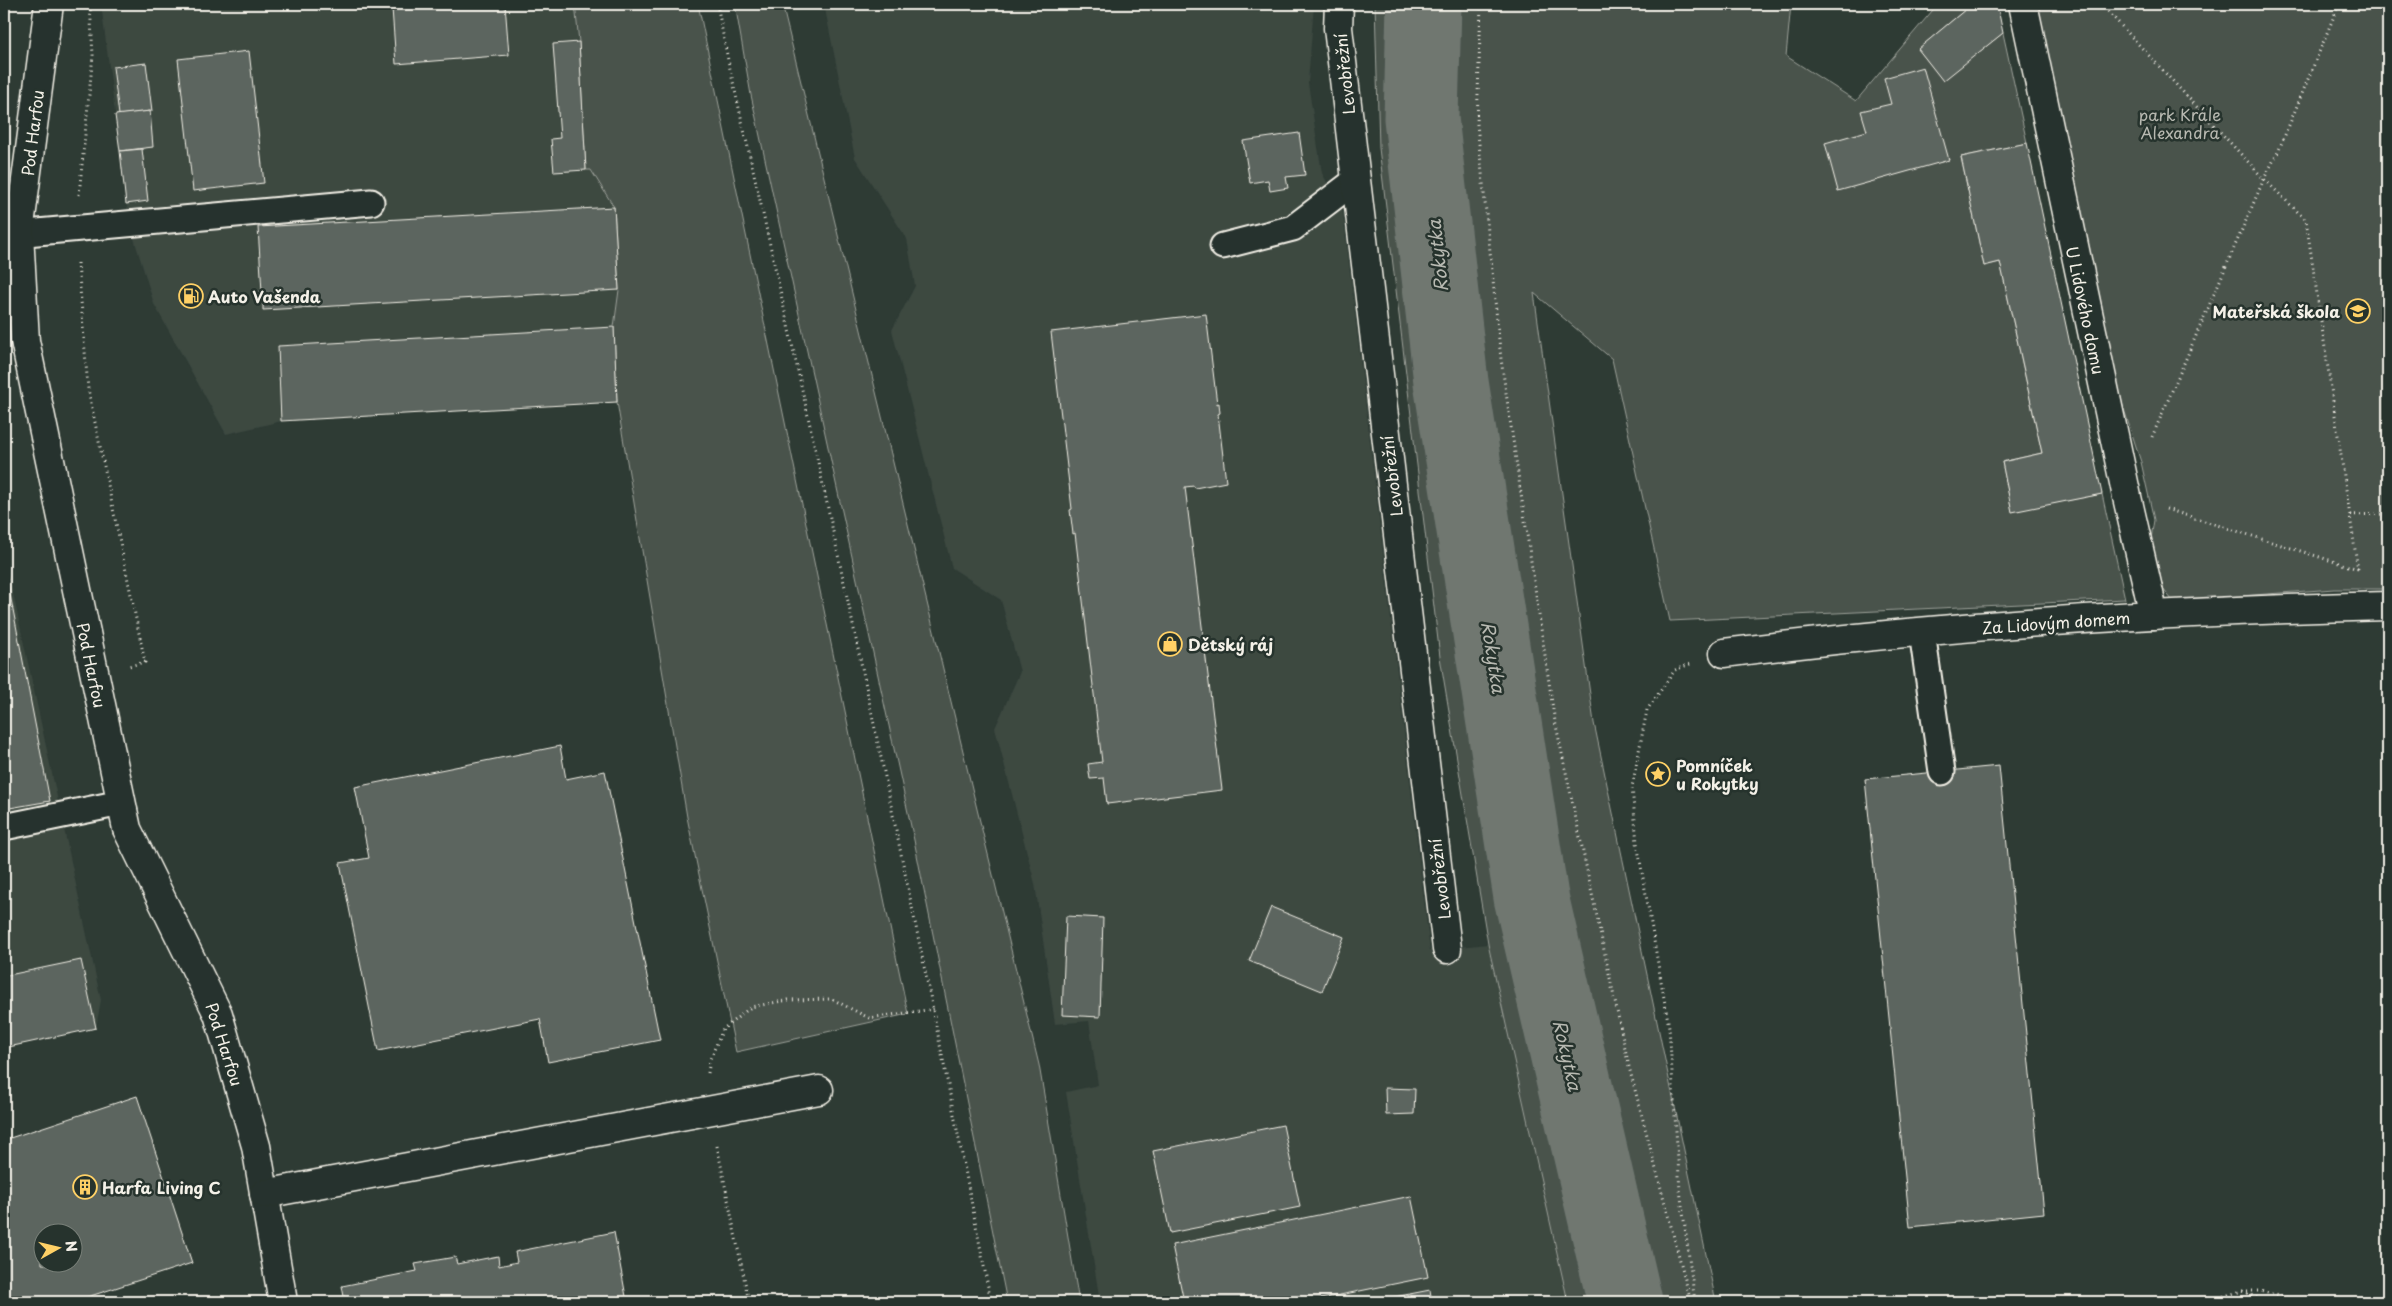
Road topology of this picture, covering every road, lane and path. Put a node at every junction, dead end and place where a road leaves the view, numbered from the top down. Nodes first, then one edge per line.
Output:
1 (49, 4) edge
2 (90, 4) edge
3 (717, 4) edge
4 (1339, 4) edge
5 (1481, 4) edge
6 (2022, 4) edge
7 (2101, 4) edge
8 (2339, 4) edge
9 (2264, 179) junction
10 (1356, 180) junction
11 (371, 202) dead end
12 (75, 228) junction
13 (11, 234) edge
14 (1223, 246) dead end
15 (2150, 442) dead end
16 (2126, 497) junction
17 (2388, 514) edge
18 (2350, 515) junction
19 (2358, 570) junction
20 (2376, 606) edge
21 (2154, 615) junction
22 (1922, 632) junction
23 (1724, 653) joint
24 (94, 673) junction
25 (1942, 772) dead end
26 (121, 803) junction
27 (4, 827) edge
28 (1447, 949) dead end
29 (934, 1009) junction
30 (819, 1090) dead end
31 (710, 1110) junction
32 (264, 1194) junction
33 (2242, 1291) junction
34 (283, 1302) edge
35 (749, 1302) edge
36 (991, 1302) edge
37 (1693, 1302) edge
38 (2215, 1302) edge
39 (2265, 1302) edge
40 (2304, 1302) edge

1 - 13 street, Pod Harfou
2 - 12 path
3 - 29 path
4 - 10 street, Levobřežní
5 - 37 path
6 - 16 street, U Lidového domu
7 - 9 path
8 - 9 path
9 - 15 path
9 - 18 path
10 - 14 lane
10 - 28 street, Levobřežní
11 - 12 lane
12 - 13 lane
12 - 24 path
13 - 24 street, Pod Harfou
16 - 19 path
16 - 21 street, U Lidového domu
17 - 18 path
18 - 19 path
19 - 20 path
20 - 21 street, Za Lidovým domem
21 - 22 street, Za Lidovým domem
22 - 23 street, Za Lidovým domem
22 - 25 lane
23 - 37 path
24 - 26 street, Pod Harfou
26 - 27 lane
26 - 32 street, Pod Harfou
29 - 31 path
29 - 36 path
30 - 31 street
31 - 32 street
31 - 35 path
32 - 34 street, Pod Harfou
33 - 38 path
33 - 39 path
33 - 40 path

